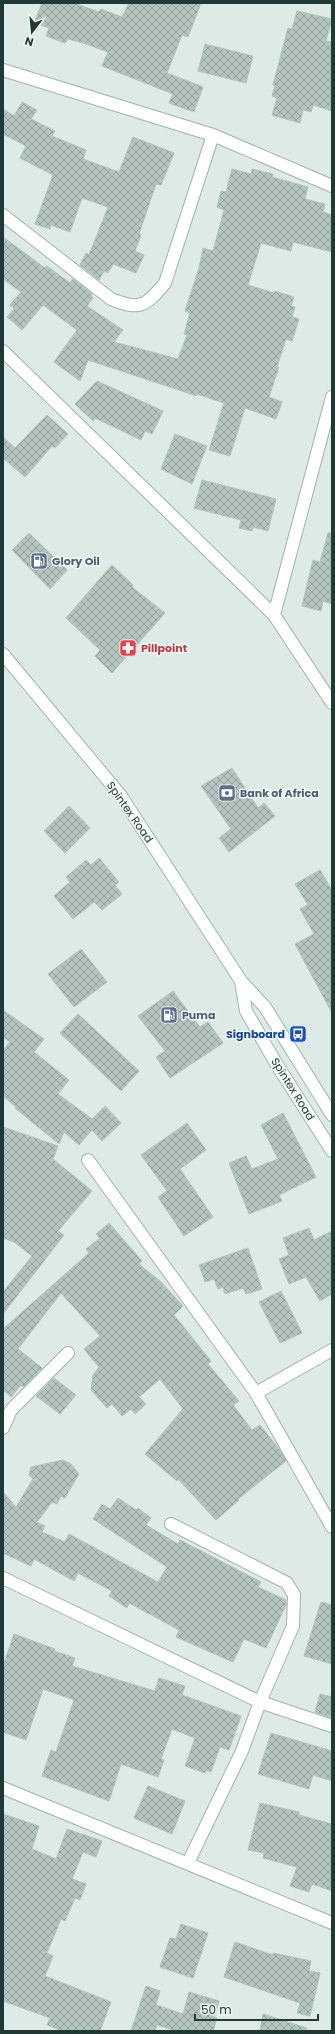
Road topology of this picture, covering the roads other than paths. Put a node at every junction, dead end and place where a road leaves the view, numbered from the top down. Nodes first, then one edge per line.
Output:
1 (3, 70) edge
2 (213, 135) junction
3 (332, 186) edge
4 (3, 216) edge
5 (3, 351) edge
6 (332, 397) edge
7 (274, 615) junction
8 (3, 654) edge
9 (332, 703) edge
10 (241, 981) junction
11 (332, 1115) edge
12 (332, 1151) edge
13 (88, 1160) dead end
14 (332, 1350) edge
15 (68, 1353) dead end
16 (256, 1393) junction
17 (7, 1406) edge
18 (3, 1428) edge
19 (171, 1524) dead end
20 (332, 1527) edge
21 (3, 1578) edge
22 (260, 1702) junction
23 (332, 1726) edge
24 (3, 1788) edge
25 (188, 1863) junction
26 (332, 1923) edge

1 - 2 street
2 - 3 street
2 - 4 street
5 - 7 street
6 - 7 street
7 - 9 street
8 - 10 street, Spintex Road
10 - 11 street, Spintex Road
10 - 12 street, Spintex Road
13 - 16 street
14 - 16 street
15 - 17 street
16 - 20 street
17 - 18 street
19 - 22 street
21 - 22 street
22 - 23 street
22 - 25 street
24 - 25 street
25 - 26 street

